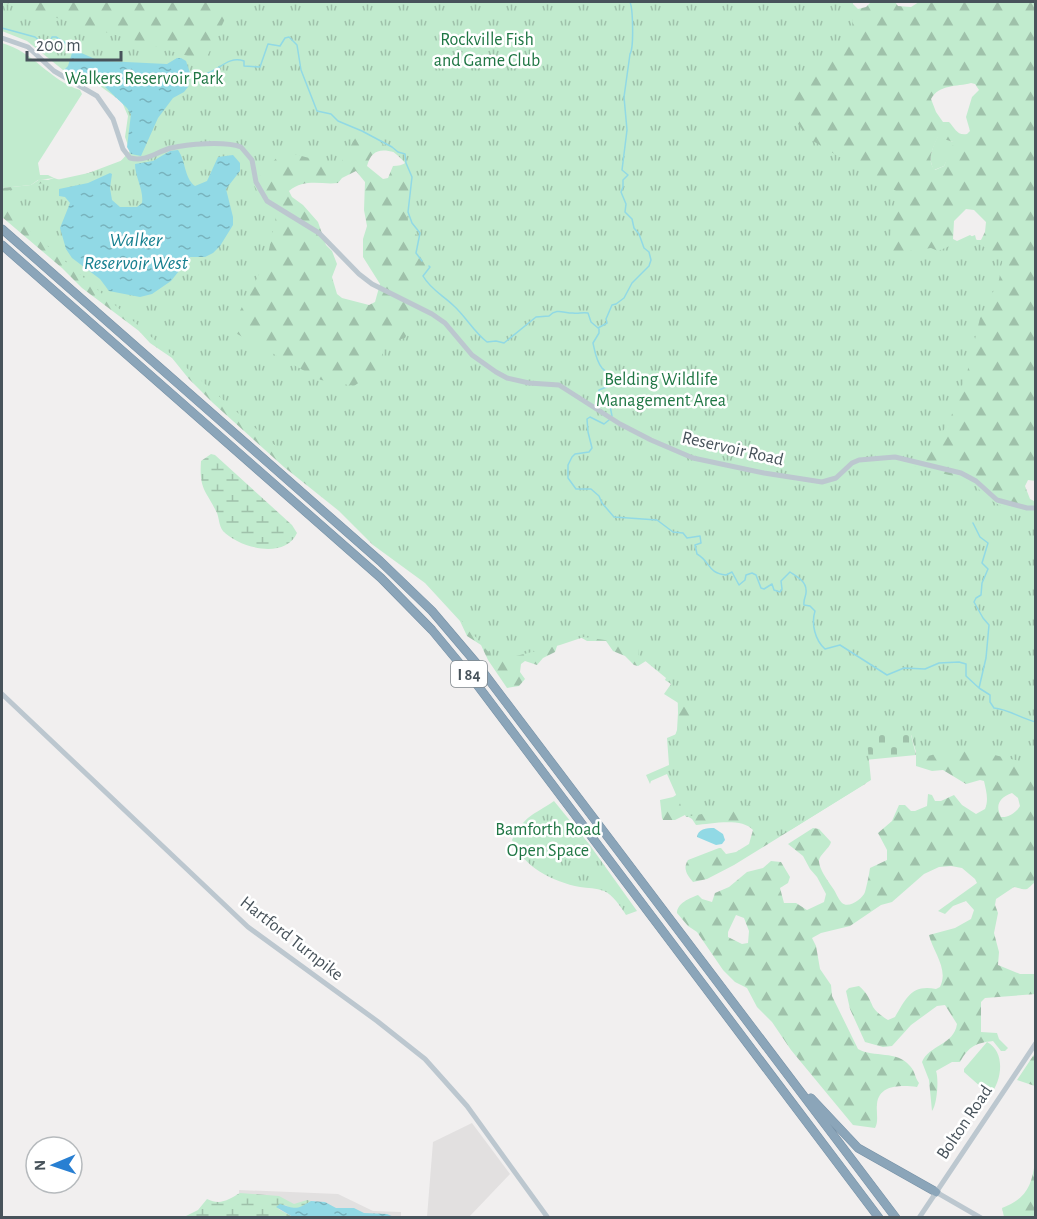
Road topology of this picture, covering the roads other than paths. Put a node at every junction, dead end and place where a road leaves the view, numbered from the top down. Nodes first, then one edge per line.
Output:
1 (2, 38) edge
2 (2, 229) edge
3 (2, 245) edge
4 (1035, 508) edge
5 (2, 694) edge
6 (1035, 1043) edge
7 (796, 1085) junction
8 (936, 1192) junction
9 (548, 1218) edge
10 (879, 1218) edge
11 (896, 1218) edge
12 (919, 1218) edge
13 (981, 1218) edge

1 - 4 street, Reservoir Road
2 - 7 highway, I 84
3 - 10 highway, I 84
5 - 9 street, Hartford Turnpike
6 - 8 street, Bolton Road
7 - 8 highway
7 - 11 highway, I 84
8 - 12 street, Bolton Road
8 - 13 street

